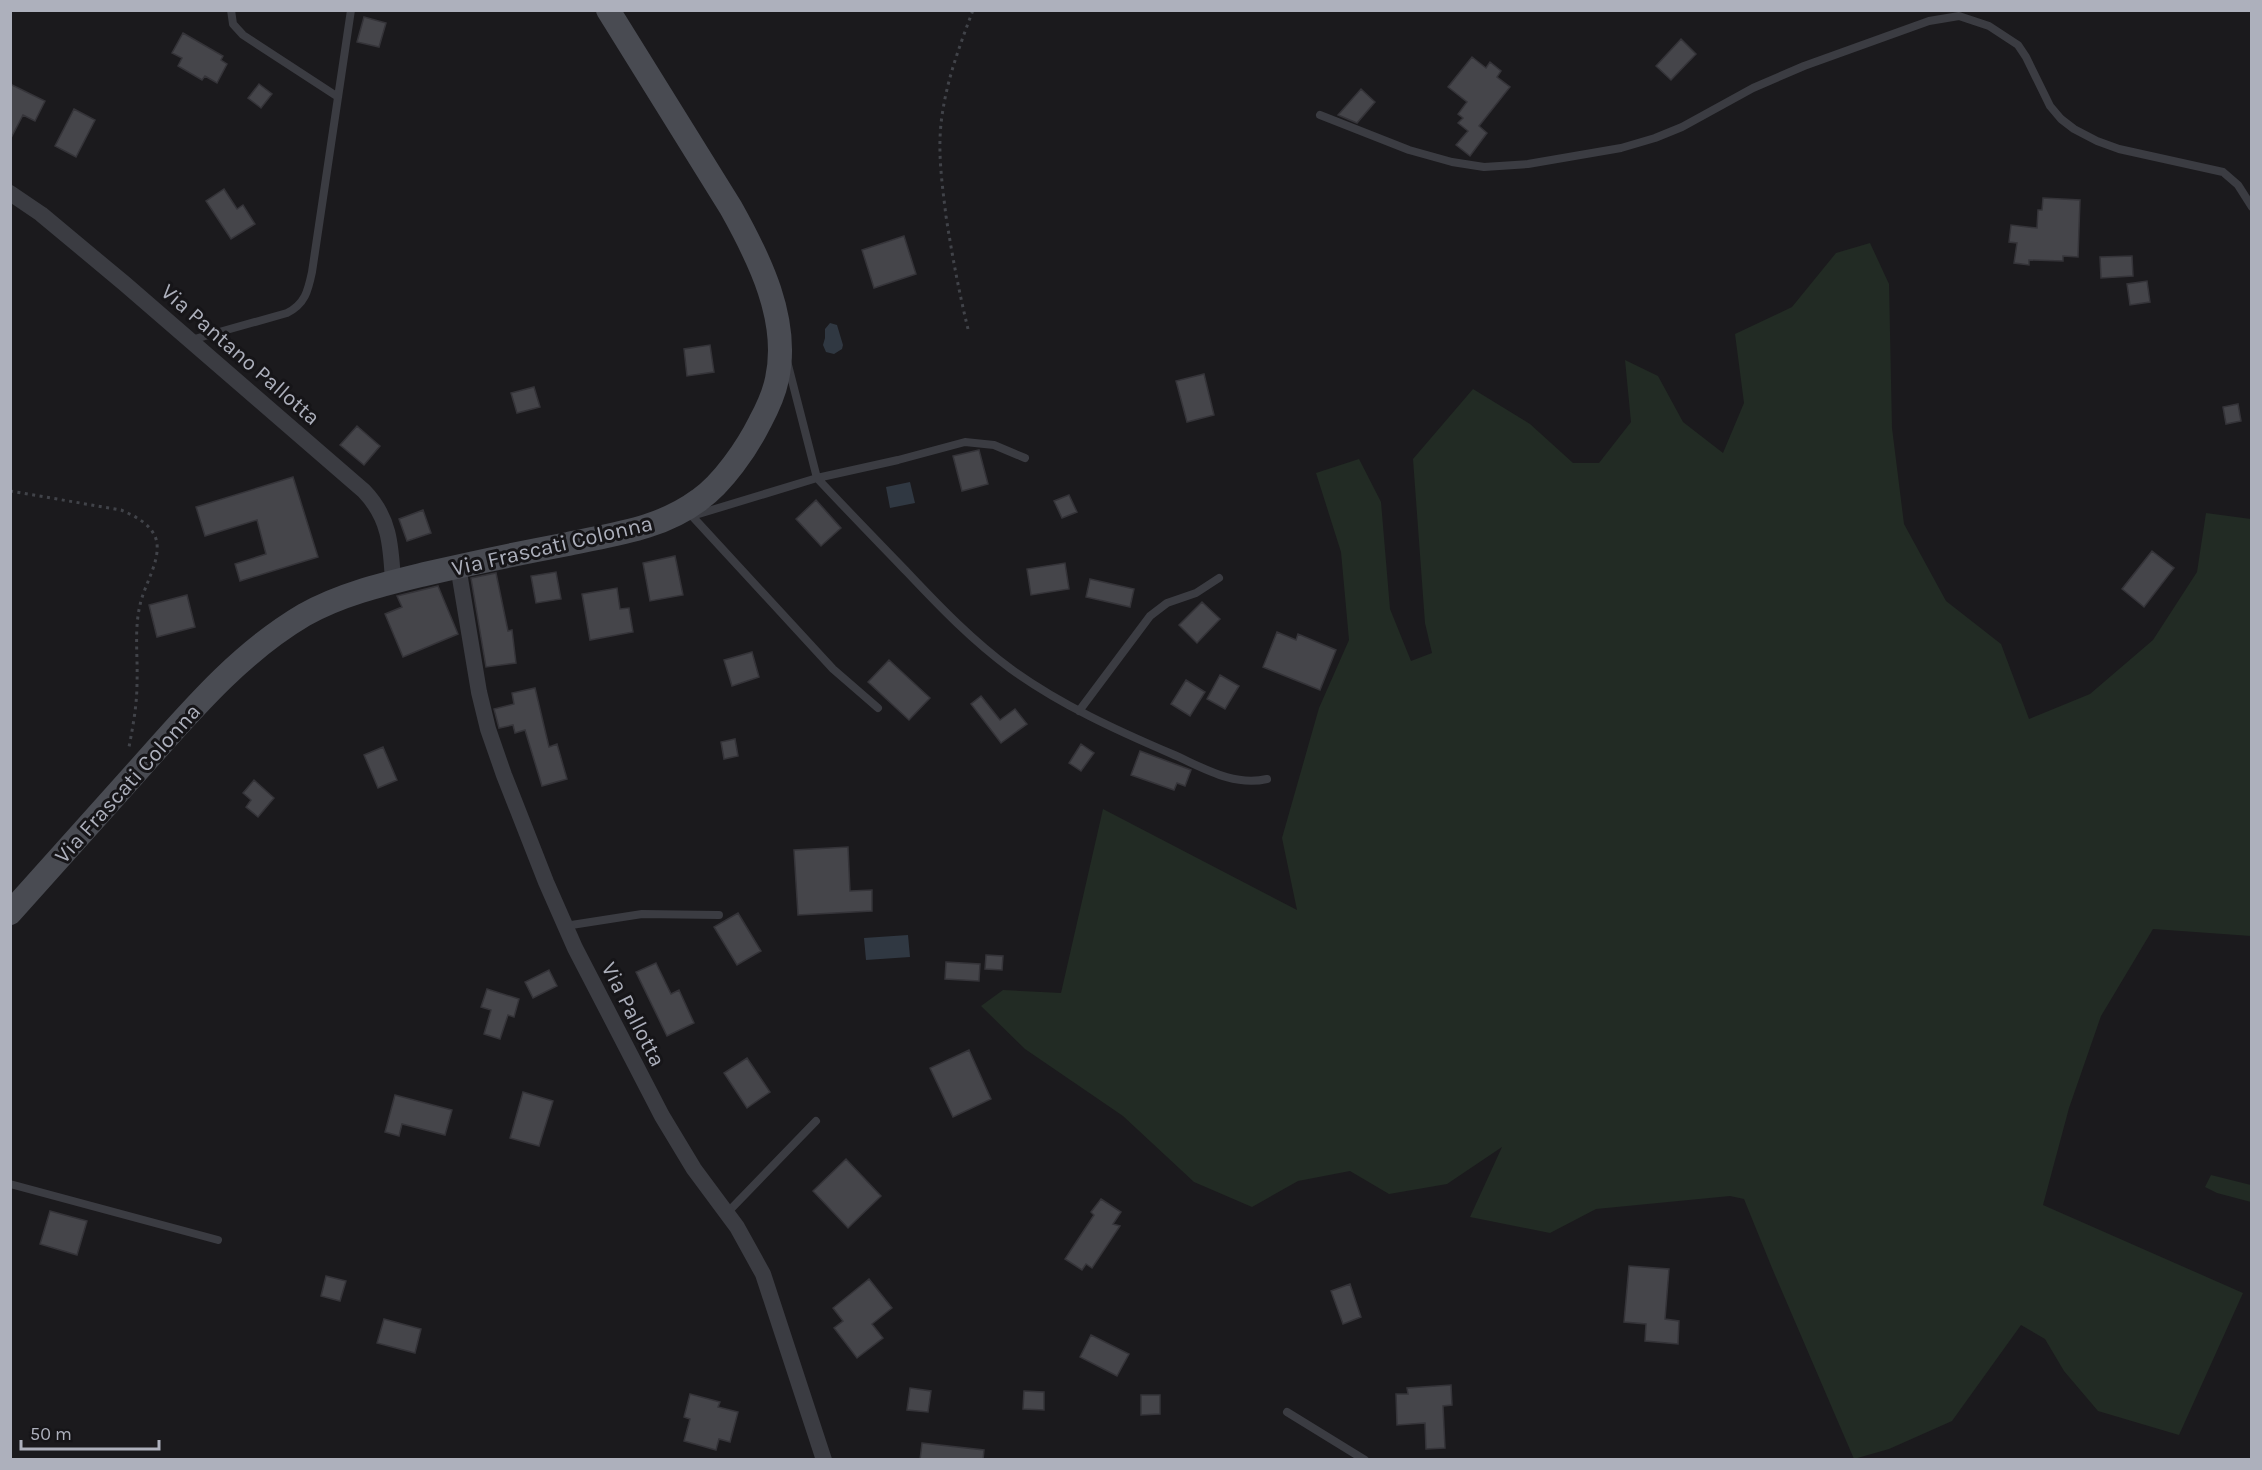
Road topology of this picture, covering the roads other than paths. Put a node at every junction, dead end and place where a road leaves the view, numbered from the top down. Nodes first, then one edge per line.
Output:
1 (231, 10) edge
2 (351, 10) edge
3 (609, 10) edge
4 (338, 97) junction
5 (1320, 115) dead end
6 (10, 193) edge
7 (2252, 207) edge
8 (771, 294) junction
9 (191, 340) junction
10 (1025, 458) dead end
11 (817, 478) junction
12 (692, 516) junction
13 (639, 530) junction
14 (458, 566) junction
15 (1219, 578) dead end
16 (393, 582) junction
17 (878, 708) dead end
18 (1078, 711) junction
19 (1267, 779) dead end
20 (10, 913) edge
21 (719, 915) dead end
22 (565, 926) junction
23 (816, 1121) dead end
24 (10, 1184) edge
25 (727, 1213) junction
26 (218, 1240) dead end
27 (1287, 1412) dead end
28 (818, 1442) junction
29 (814, 1460) edge
30 (824, 1460) edge
31 (1365, 1460) edge

1 - 4 lane
2 - 4 lane
3 - 8 street, Via Frascati Colonna
4 - 9 lane
5 - 7 lane
6 - 9 street, Via Pantano Pallotta
8 - 11 lane
8 - 13 street, Via Frascati Colonna
9 - 16 street, Via Pantano Pallotta
10 - 11 lane
11 - 12 lane
11 - 18 lane
12 - 13 lane
12 - 17 lane
13 - 14 street, Via Frascati Colonna
14 - 16 street, Via Frascati Colonna
14 - 22 street, Via Pallotta
15 - 18 lane
16 - 20 street, Via Frascati Colonna
18 - 19 lane
21 - 22 lane
22 - 25 street, Via Pallotta
23 - 25 lane
24 - 26 lane
25 - 28 street, Via Pallotta
27 - 31 lane
28 - 29 street
28 - 30 street, Via Pallotta

